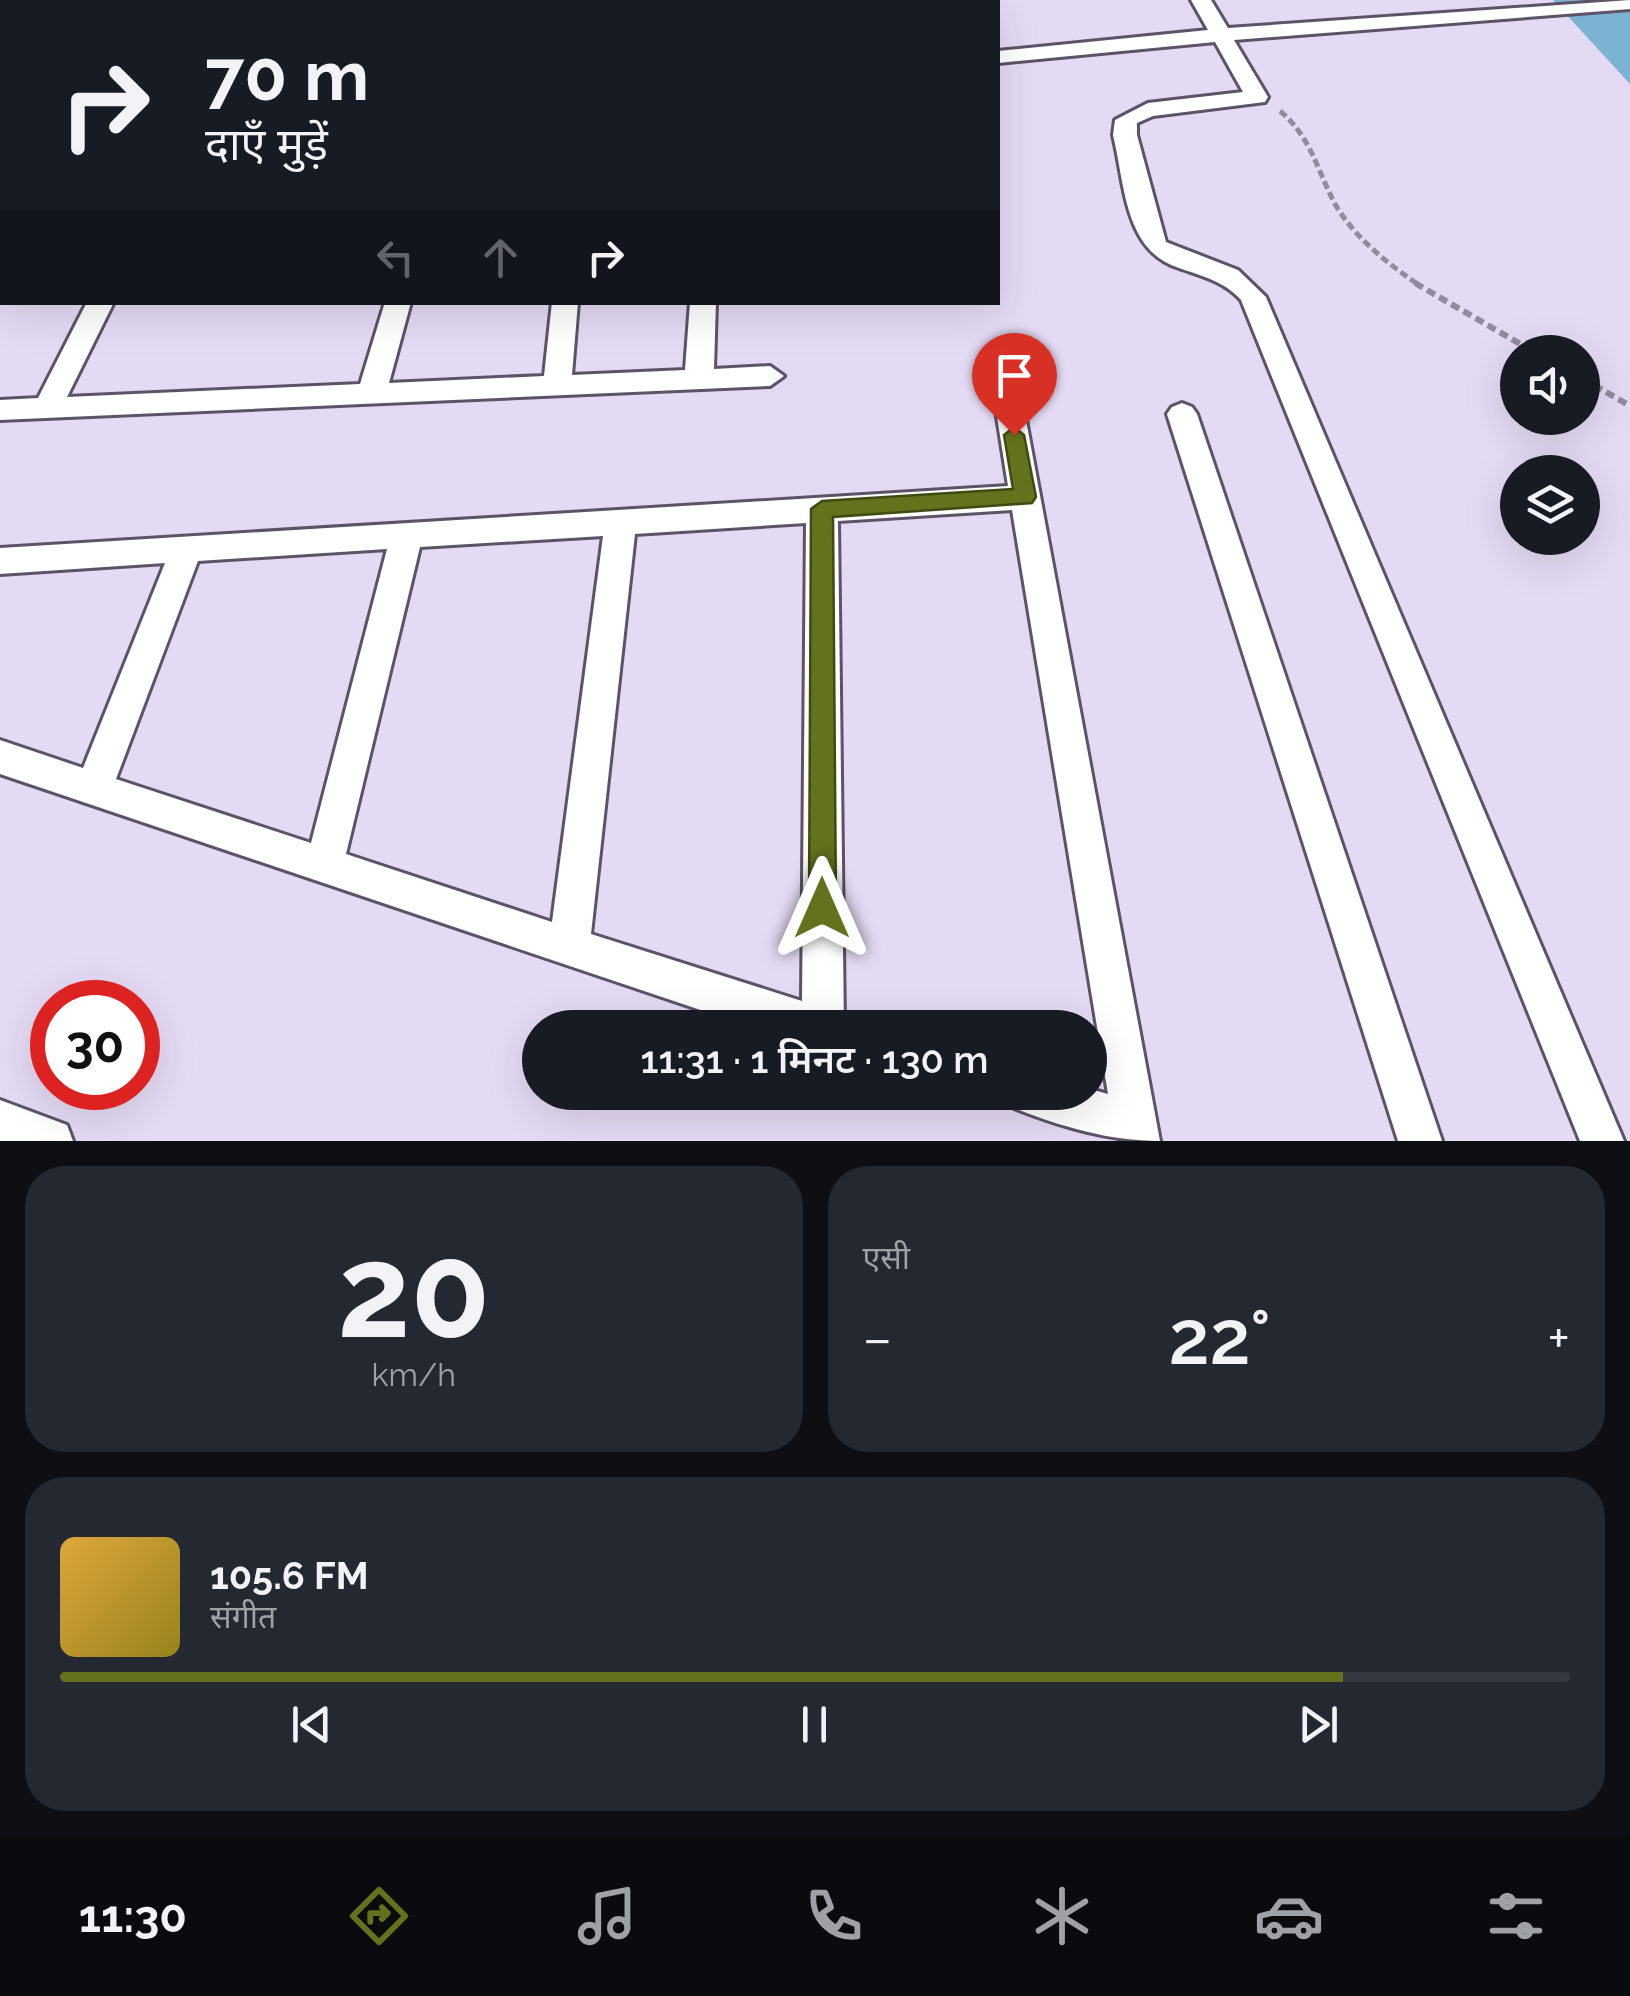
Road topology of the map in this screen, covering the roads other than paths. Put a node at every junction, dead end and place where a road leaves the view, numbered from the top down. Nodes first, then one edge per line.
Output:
1 (1630, 3) edge
2 (1212, 22) edge
3 (1000, 43) edge
4 (1000, 57) edge
5 (98, 305) edge
6 (397, 305) edge
7 (565, 305) edge
8 (703, 305) edge
9 (770, 376) dead end
10 (699, 380) junction
11 (557, 386) junction
12 (371, 395) junction
13 (1008, 404) dead end
14 (47, 408) junction
15 (0, 410) edge
16 (1182, 414) dead end
17 (1025, 497) junction
18 (822, 509) junction
19 (622, 521) junction
20 (407, 534) junction
21 (188, 546) junction
22 (0, 561) edge
23 (0, 758) edge
24 (94, 788) junction
25 (324, 866) junction
26 (569, 948) junction
27 (765, 1010) edge
28 (822, 1010) edge
29 (1077, 1110) edge
30 (0, 1122) edge
31 (1137, 1133) edge
32 (51, 1141) edge
33 (1420, 1141) edge
34 (1602, 1141) edge

1 - 2 street
2 - 3 street
2 - 4 street
2 - 34 street
5 - 14 street
6 - 12 street
7 - 11 street
8 - 10 street
9 - 10 street
10 - 11 street
11 - 12 street
12 - 14 street
13 - 17 street
14 - 15 street
16 - 33 street
17 - 18 street
17 - 31 street
18 - 19 street
18 - 28 street
19 - 20 street
19 - 26 street
20 - 21 street
20 - 25 street
21 - 22 street
21 - 24 street
23 - 24 street
24 - 25 street
25 - 26 street
26 - 27 street
29 - 31 street
30 - 32 street

